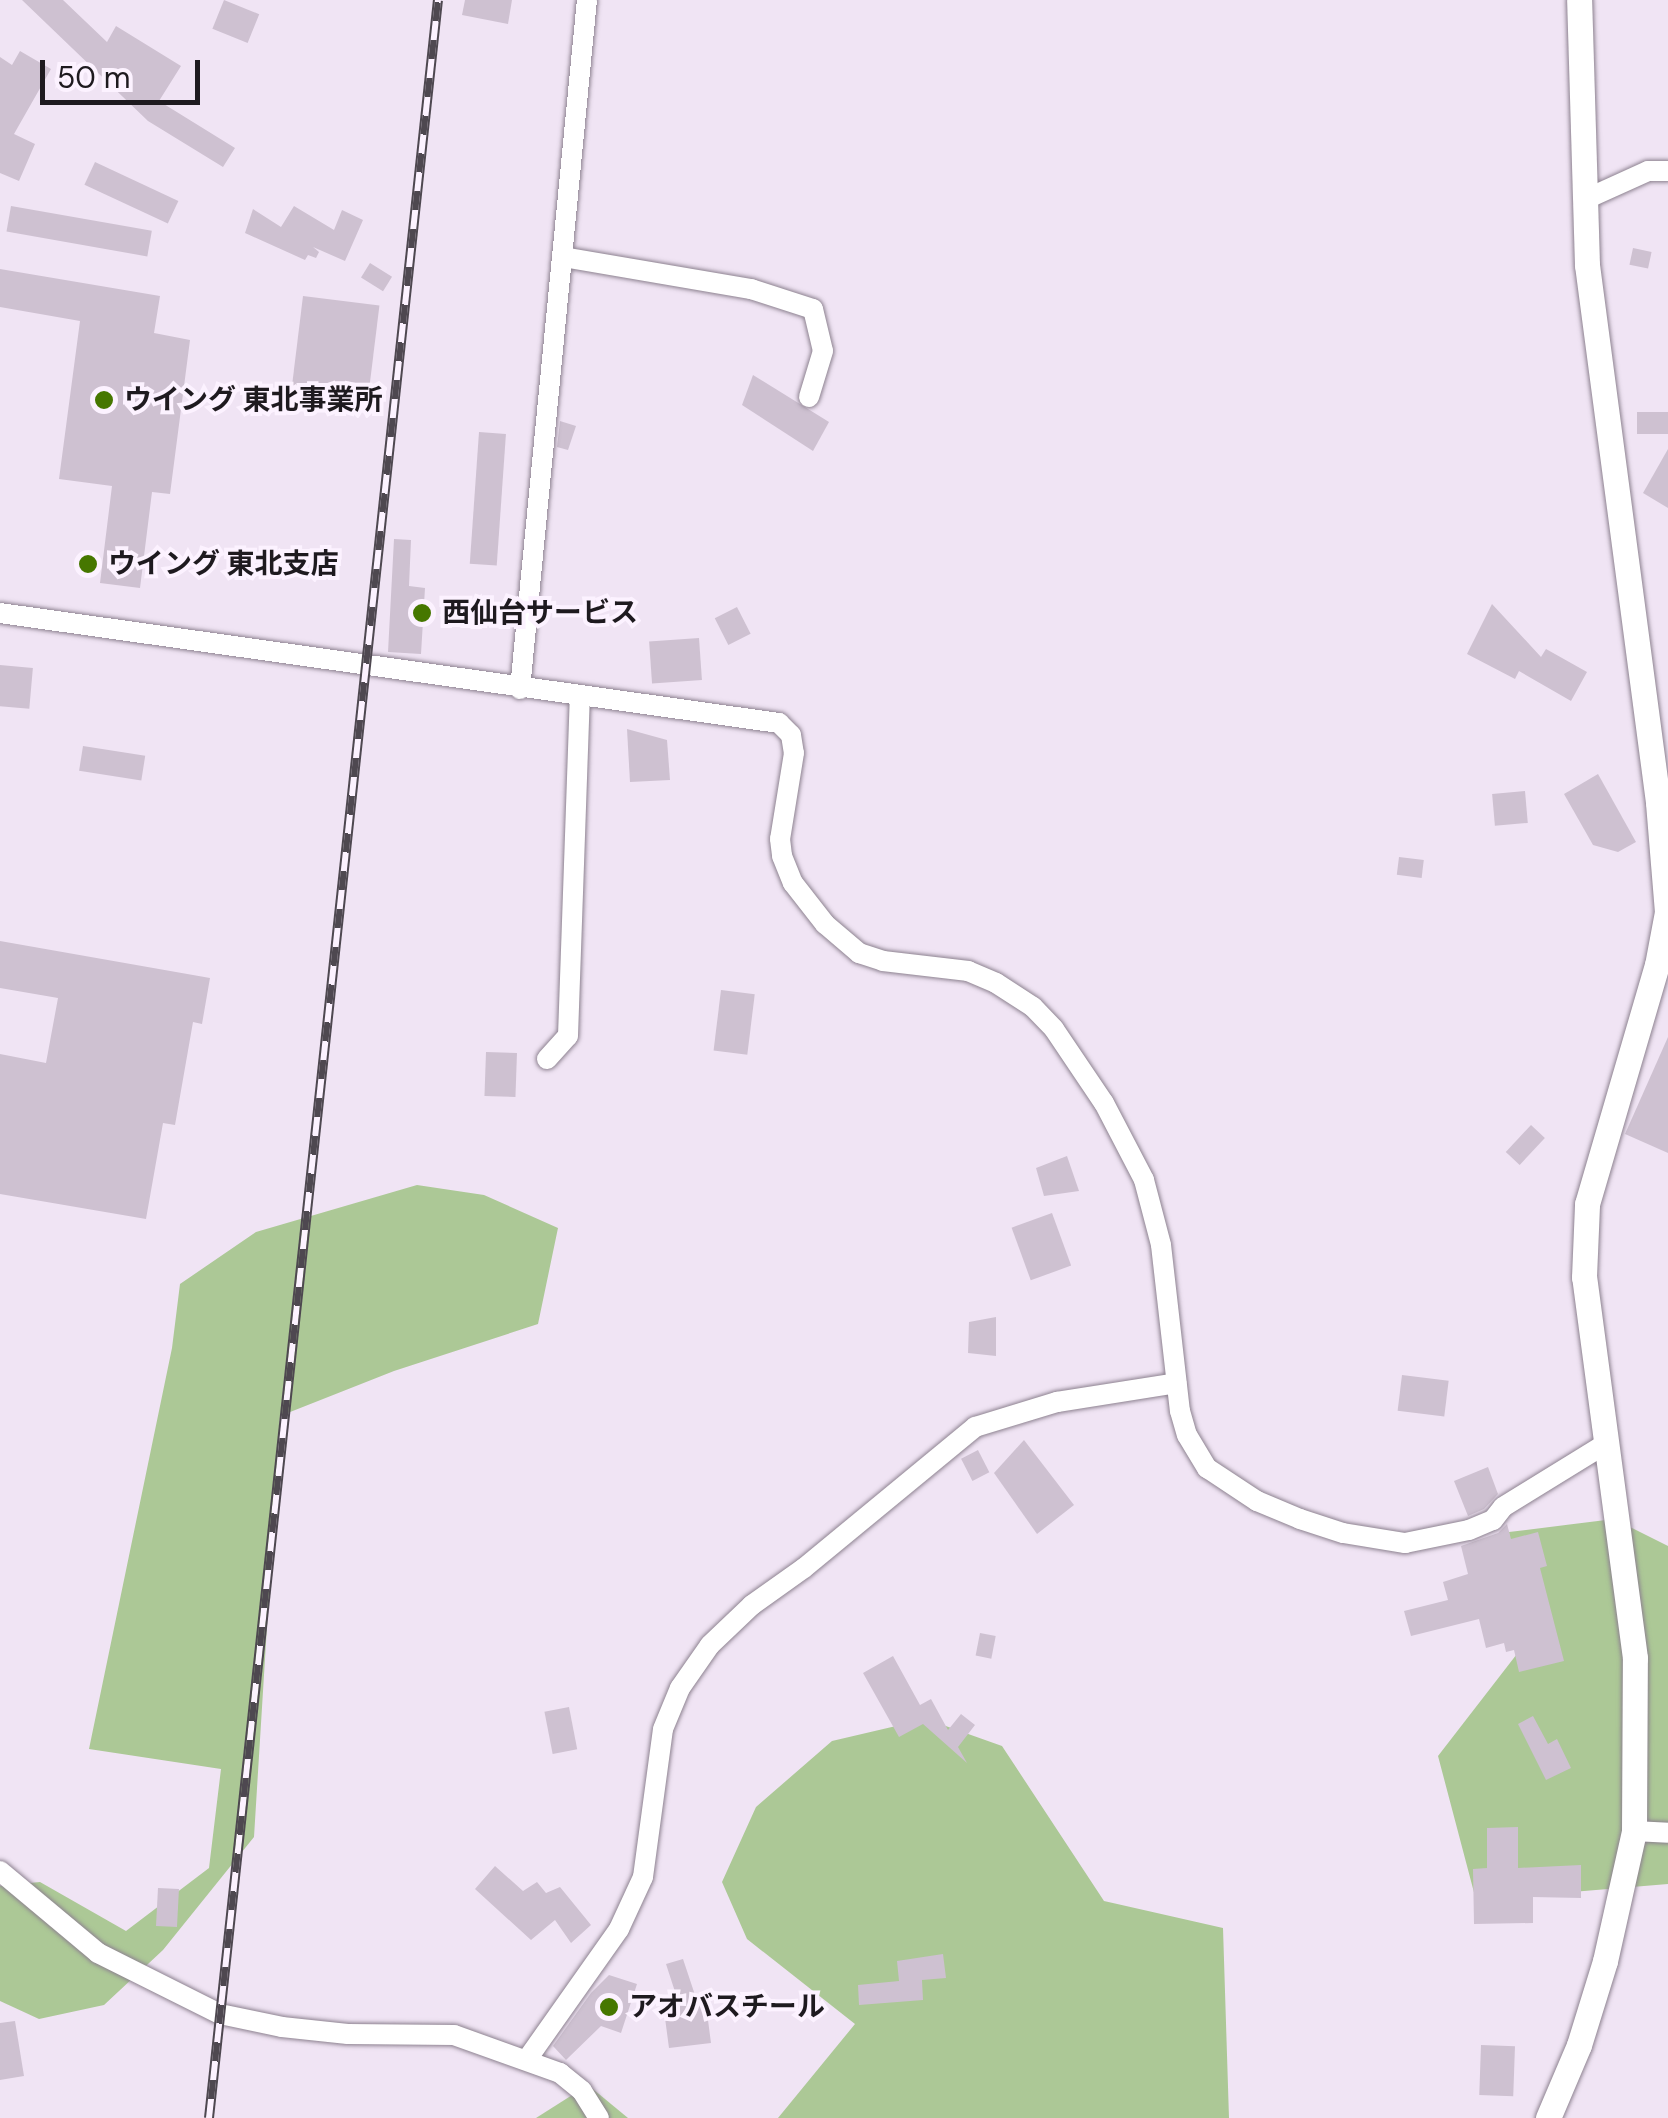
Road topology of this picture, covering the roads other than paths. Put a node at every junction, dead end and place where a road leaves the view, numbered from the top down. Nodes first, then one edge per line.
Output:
1 (587, 0) edge
2 (1579, 0) edge
3 (1668, 170) edge
4 (1584, 200) junction
5 (563, 257) junction
6 (808, 397) dead end
7 (0, 613) edge
8 (520, 689) junction
9 (580, 697) junction
10 (547, 1060) dead end
11 (1177, 1382) junction
12 (1607, 1442) junction
13 (1634, 1831) junction
14 (1668, 1833) edge
15 (0, 1871) edge
16 (528, 2058) junction
17 (599, 2118) edge
18 (1548, 2118) edge

1 - 5 street
2 - 4 street
3 - 4 street
4 - 12 street
5 - 6 street
5 - 8 street
7 - 8 street
8 - 9 street
9 - 10 street
9 - 11 street
11 - 12 street
11 - 16 street
12 - 13 street
13 - 14 street
13 - 18 street
15 - 16 street
16 - 17 street

